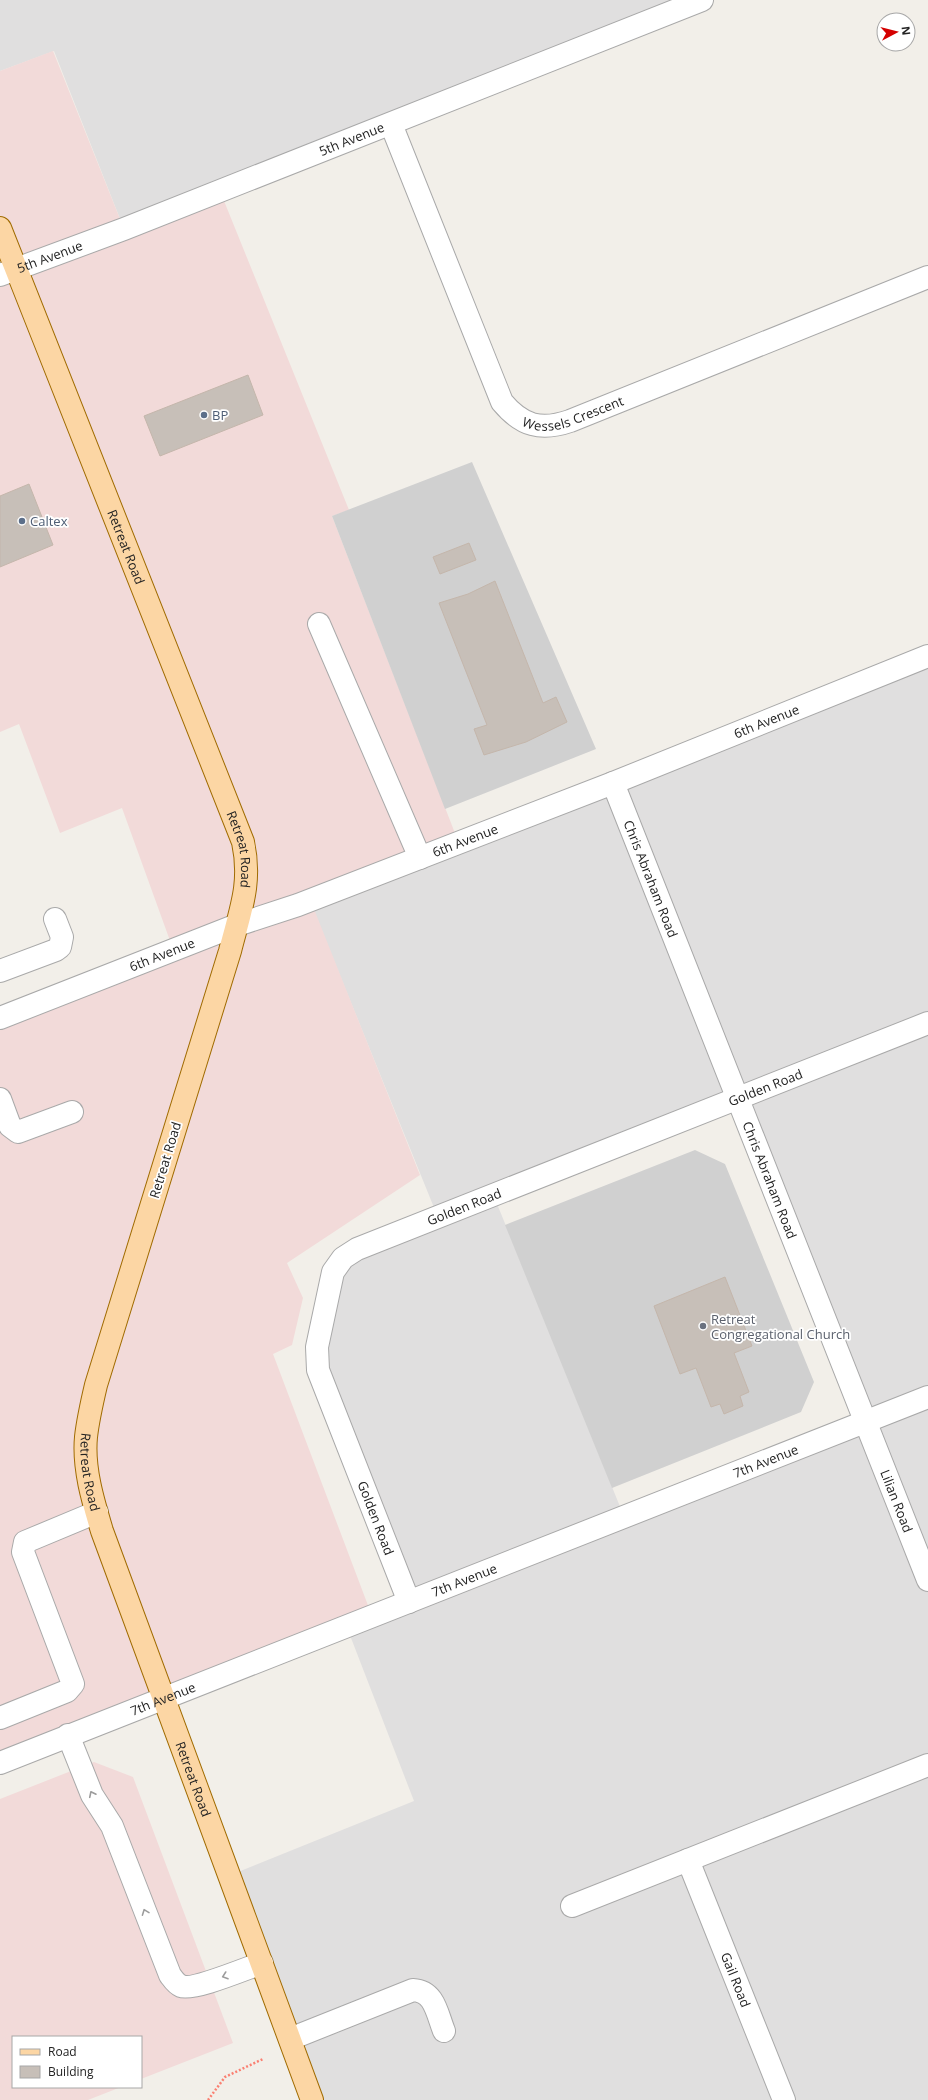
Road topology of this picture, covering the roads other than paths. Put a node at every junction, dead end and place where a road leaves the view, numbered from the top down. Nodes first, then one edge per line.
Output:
1 (702, 0) edge
2 (391, 124) junction
3 (0, 228) edge
4 (8, 271) edge
5 (928, 277) edge
6 (319, 624) dead end
7 (928, 656) edge
8 (613, 782) junction
9 (420, 858) junction
10 (55, 919) dead end
11 (237, 925) junction
12 (0, 971) edge
13 (0, 1018) edge
14 (928, 1023) edge
15 (0, 1099) edge
16 (738, 1099) junction
17 (72, 1112) dead end
18 (928, 1397) edge
19 (865, 1422) junction
20 (97, 1512) junction
21 (928, 1580) edge
22 (409, 1602) junction
23 (164, 1698) junction
24 (0, 1718) edge
25 (68, 1735) junction
26 (0, 1762) edge
27 (928, 1765) edge
28 (688, 1860) junction
29 (572, 1906) dead end
30 (262, 1963) junction
31 (444, 2031) dead end
32 (290, 2039) junction
33 (312, 2100) edge
34 (784, 2100) edge

1 - 2 street, 5th Avenue
2 - 4 street, 5th Avenue
2 - 5 street, Wessels Crescent
3 - 4 main road, Retreat Road
4 - 11 main road, Retreat Road
6 - 9 street
7 - 8 street, 6th Avenue
8 - 9 street, 6th Avenue
8 - 16 street, Chris Abraham Road
9 - 11 street, 6th Avenue
10 - 12 street
11 - 13 street, 6th Avenue
11 - 20 main road, Retreat Road
14 - 16 street, Golden Road
15 - 17 street
16 - 19 street, Chris Abraham Road
16 - 22 street, Golden Road
18 - 19 street, 7th Avenue
19 - 21 street, Lilian Road
19 - 22 street, 7th Avenue
20 - 23 main road, Retreat Road
20 - 24 street
22 - 23 street, 7th Avenue
23 - 25 street, 7th Avenue
23 - 30 main road, Retreat Road
25 - 26 street, 7th Avenue
30 -> 25 street
27 - 28 street
28 - 29 street
28 - 34 street, Gail Road
30 - 32 main road, Retreat Road
31 - 32 street
32 - 33 main road, Retreat Road

